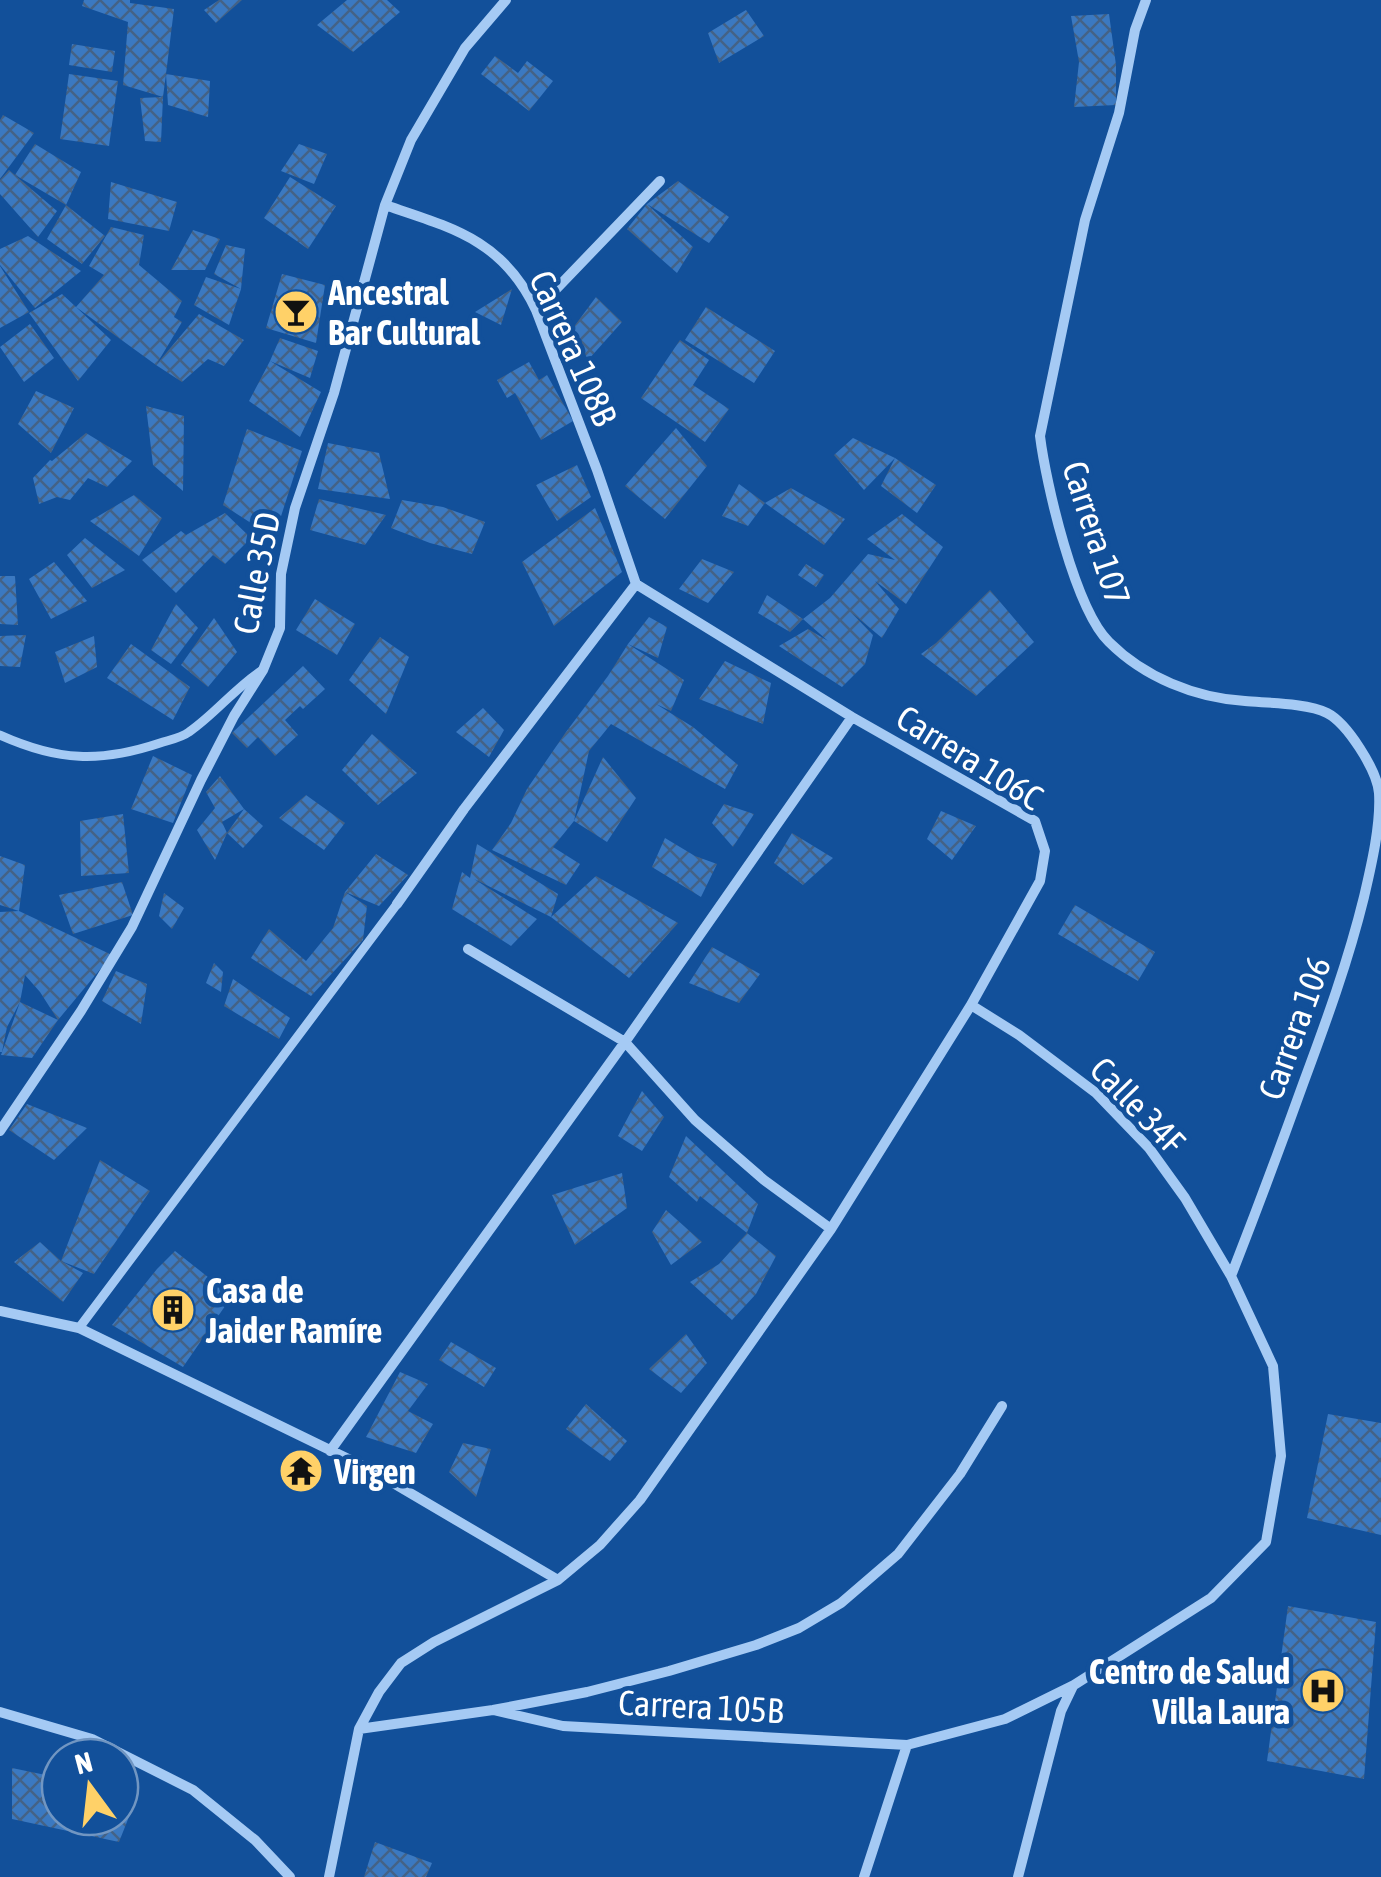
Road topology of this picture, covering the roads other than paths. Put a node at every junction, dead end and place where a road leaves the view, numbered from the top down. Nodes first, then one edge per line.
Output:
1 (506, 0) edge
2 (1146, 0) edge
3 (660, 181) dead end
4 (384, 205) junction
5 (536, 310) junction
6 (636, 584) junction
7 (263, 670) junction
8 (852, 718) junction
9 (0, 735) edge
10 (1379, 791) edge
11 (397, 904) joint
12 (468, 949) dead end
13 (971, 1005) junction
14 (626, 1042) junction
15 (0, 1131) edge
16 (831, 1229) junction
17 (1231, 1276) junction
18 (0, 1311) edge
19 (80, 1328) junction
20 (1002, 1406) dead end
21 (330, 1450) junction
22 (558, 1580) junction
23 (1074, 1685) junction
24 (493, 1710) junction
25 (0, 1712) edge
26 (359, 1728) junction
27 (907, 1745) junction
28 (290, 1877) edge
29 (330, 1877) edge
30 (864, 1877) edge
31 (1018, 1877) edge

1 - 4 street, Calle 35D
2 - 10 street, Carrera 107
3 - 5 street
4 - 5 street, Carrera 108B
4 - 7 street, Calle 35D
5 - 6 street, Carrera 108B
6 - 8 street, Carrera 106C
6 - 11 street
7 - 9 street
7 - 15 street, Calle 35D
8 - 13 street, Carrera 106C
8 - 14 street
10 - 17 street, Carrera 106
11 - 19 street
12 - 14 street
13 - 16 street, Carrera 106C
13 - 17 street, Calle 34F
14 - 16 street
14 - 21 street
16 - 22 street, Carrera 106C
17 - 23 street, Carrera 105B
18 - 19 street
19 - 21 street
20 - 24 street
21 - 22 street
22 - 26 street, Carrera 106C
23 - 27 street, Carrera 105B
23 - 31 street
24 - 26 street
24 - 27 street, Carrera 105B
25 - 28 street
26 - 29 street, Carrera 106C
27 - 30 street

